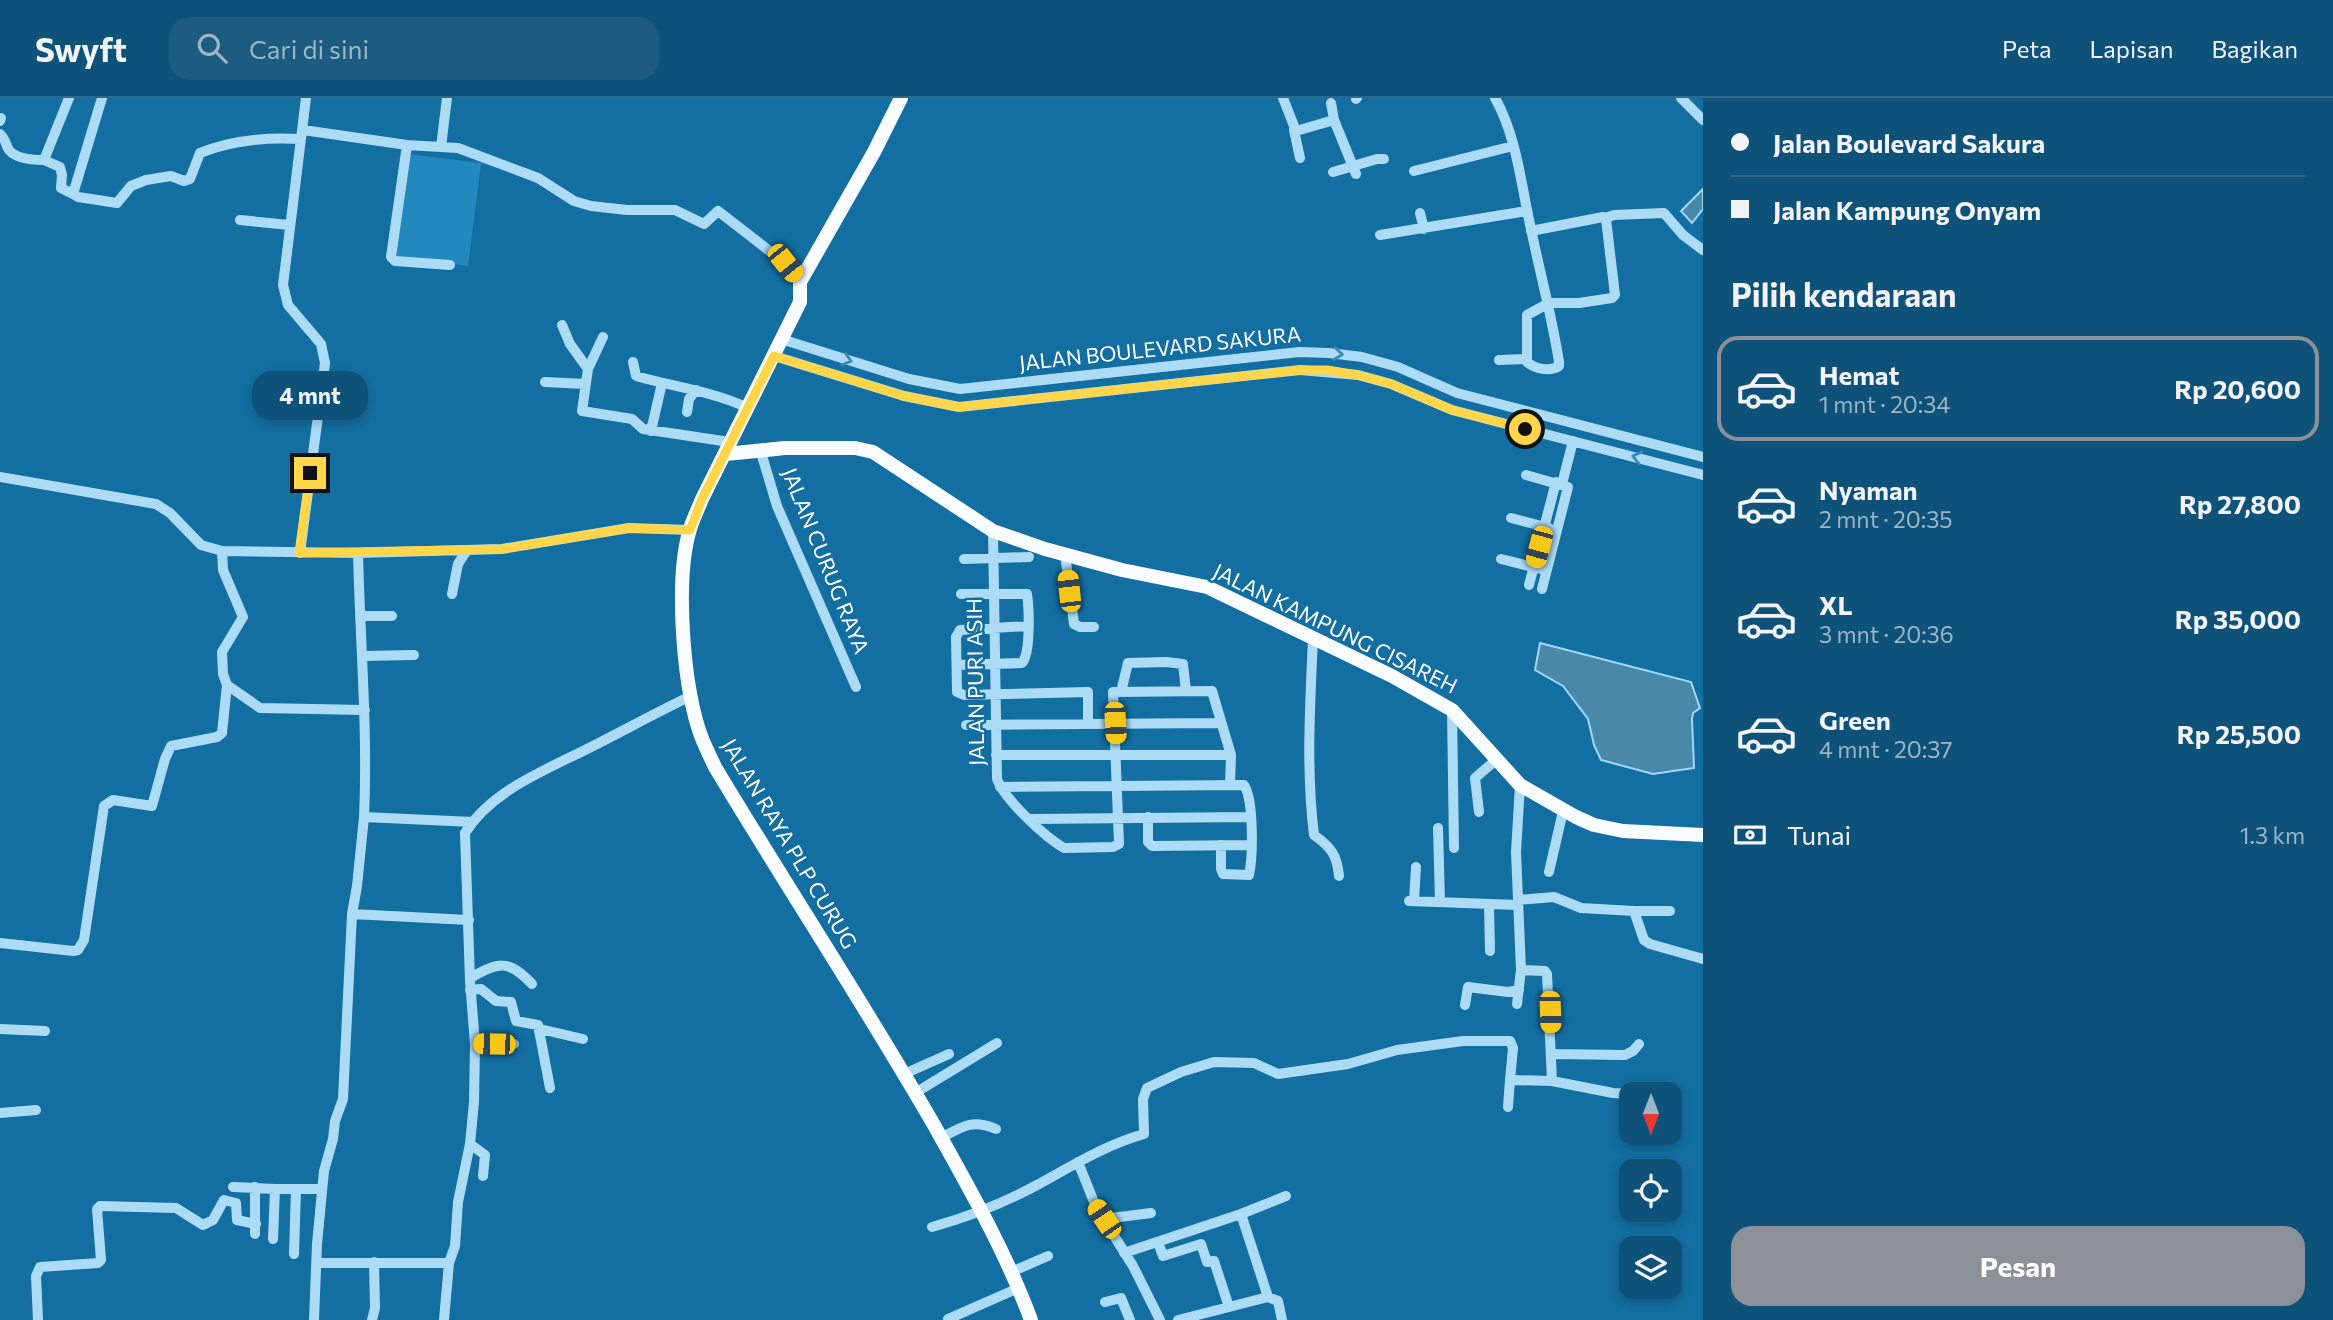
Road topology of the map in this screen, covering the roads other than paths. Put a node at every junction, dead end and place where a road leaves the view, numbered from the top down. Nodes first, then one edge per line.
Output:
1 (69, 98) edge
2 (102, 98) edge
3 (306, 98) edge
4 (447, 98) edge
5 (901, 98) edge
6 (1283, 98) edge
7 (1495, 98) edge
8 (1681, 98) edge
9 (1331, 103) dead end
10 (1334, 120) junction
11 (1703, 120) edge
12 (1294, 130) junction
13 (0, 134) edge
14 (302, 135) junction
15 (407, 145) junction
16 (441, 146) junction
17 (1513, 146) junction
18 (1300, 158) dead end
19 (1384, 159) dead end
20 (44, 160) junction
21 (1355, 170) junction
22 (1414, 171) dead end
23 (1332, 172) dead end
24 (73, 194) junction
25 (1527, 211) junction
26 (1420, 213) dead end
27 (1605, 218) junction
28 (240, 220) dead end
29 (289, 225) junction
30 (1424, 229) junction
31 (1531, 231) junction
32 (1380, 235) dead end
33 (1703, 250) edge
34 (450, 265) dead end
35 (800, 282) junction
36 (1549, 303) junction
37 (562, 325) dead end
38 (603, 337) dead end
39 (782, 339) junction
40 (774, 356) junction
41 (1527, 359) junction
42 (1499, 360) dead end
43 (633, 362) dead end
44 (588, 369) junction
45 (1092, 375) junction
46 (545, 383) dead end
47 (662, 383) junction
48 (585, 384) junction
49 (696, 390) junction
50 (1094, 393) junction
51 (1481, 399) junction
52 (748, 408) junction
53 (687, 412) dead end
54 (1477, 416) junction
55 (651, 431) junction
56 (1573, 441) junction
57 (760, 449) junction
58 (728, 450) junction
59 (1703, 457) edge
60 (1526, 475) dead end
61 (1703, 475) edge
62 (0, 477) edge
63 (1559, 483) junction
64 (1511, 518) dead end
65 (1544, 527) junction
66 (690, 530) junction
67 (1558, 530) junction
68 (993, 531) junction
69 (467, 550) junction
70 (222, 551) junction
71 (299, 553) junction
72 (358, 553) junction
73 (1065, 554) junction
74 (1029, 557) dead end
75 (964, 559) dead end
76 (992, 559) junction
77 (1501, 559) dead end
78 (1534, 567) junction
79 (1547, 571) junction
80 (1529, 585) dead end
81 (1542, 589) dead end
82 (994, 593) junction
83 (452, 594) dead end
84 (961, 594) dead end
85 (392, 616) dead end
86 (360, 617) junction
87 (1028, 626) junction
88 (1094, 627) dead end
89 (993, 628) junction
90 (1313, 639) junction
91 (414, 655) dead end
92 (363, 656) junction
93 (994, 663) junction
94 (957, 665) junction
95 (227, 685) junction
96 (856, 687) dead end
97 (1186, 691) junction
98 (1117, 692) junction
99 (995, 694) junction
100 (691, 696) junction
101 (365, 710) junction
102 (1452, 710) junction
103 (1115, 723) junction
104 (1221, 723) junction
105 (1088, 724) junction
106 (966, 725) dead end
107 (995, 725) junction
108 (996, 755) junction
109 (1117, 755) junction
110 (1231, 755) junction
111 (1496, 760) junction
112 (1230, 784) junction
113 (1520, 785) junction
114 (1116, 786) junction
115 (1000, 787) junction
116 (1563, 811) junction
117 (1479, 812) dead end
118 (364, 817) junction
119 (1117, 817) junction
120 (1148, 817) junction
121 (1250, 817) junction
122 (1030, 819) junction
123 (473, 822) junction
124 (1438, 828) dead end
125 (1703, 835) edge
126 (1221, 845) junction
127 (1251, 845) junction
128 (1454, 848) dead end
129 (1416, 867) dead end
130 (1549, 872) dead end
131 (1339, 876) dead end
132 (1440, 902) junction
133 (1518, 903) junction
134 (1489, 904) junction
135 (1634, 911) junction
136 (1670, 911) dead end
137 (352, 914) junction
138 (469, 920) junction
139 (0, 943) edge
140 (1490, 951) dead end
141 (1703, 959) edge
142 (1521, 971) junction
143 (470, 978) junction
144 (532, 984) dead end
145 (470, 990) junction
146 (1519, 990) junction
147 (1517, 1004) dead end
148 (1465, 1005) dead end
149 (0, 1029) edge
150 (540, 1029) junction
151 (45, 1031) dead end
152 (583, 1039) dead end
153 (997, 1043) dead end
154 (475, 1044) junction
155 (514, 1044) dead end
156 (1639, 1044) dead end
157 (949, 1054) dead end
158 (1552, 1054) junction
159 (904, 1074) junction
160 (1510, 1080) junction
161 (1552, 1081) junction
162 (550, 1088) dead end
163 (915, 1093) junction
164 (1619, 1093) edge
165 (1508, 1107) dead end
166 (36, 1110) dead end
167 (0, 1113) edge
168 (996, 1129) dead end
169 (941, 1138) junction
170 (470, 1144) junction
171 (1078, 1162) junction
172 (483, 1175) dead end
173 (233, 1187) dead end
174 (255, 1187) junction
175 (275, 1189) junction
176 (296, 1189) junction
177 (322, 1189) junction
178 (1286, 1196) dead end
179 (981, 1211) junction
180 (1151, 1213) dead end
181 (1241, 1214) junction
182 (1104, 1219) junction
183 (932, 1227) dead end
184 (274, 1239) dead end
185 (1158, 1242) junction
186 (1124, 1253) junction
187 (294, 1254) dead end
188 (1048, 1256) dead end
189 (374, 1262) junction
190 (317, 1263) junction
191 (449, 1263) junction
192 (1011, 1272) junction
193 (1018, 1291) junction
194 (1268, 1297) junction
195 (1105, 1301) dead end
196 (1228, 1307) junction
197 (948, 1319) edge
198 (38, 1320) edge
199 (314, 1320) edge
200 (372, 1320) edge
201 (444, 1320) edge
202 (1031, 1320) edge
203 (1130, 1320) edge
204 (1160, 1320) edge
205 (1182, 1320) edge
206 (1282, 1320) edge

1 - 20 street
2 - 24 street
3 - 14 street
4 - 16 street
5 - 35 main road, JALAN RAYA PLP CURUG
6 - 12 street
7 - 17 street
8 - 11 street
9 - 10 street
10 - 12 street
10 - 21 street
12 - 18 street
13 - 20 street
14 - 15 street
14 - 24 street
14 - 29 street
15 - 16 street
15 - 34 street
16 - 35 street
17 - 22 street
17 - 25 street
19 - 21 street
20 - 24 street
21 - 23 street
25 - 30 street
25 - 31 street
26 - 30 street
27 - 31 street
27 - 33 street
27 - 36 street
28 - 29 street
29 - 71 street
30 - 32 street
31 - 36 street
35 - 39 main road, JALAN RAYA PLP CURUG
36 - 41 street
36 - 41 street
37 - 44 street
38 - 44 street
39 - 40 main road, JALAN RAYA PLP CURUG
39 -> 45 street, JALAN BOULEVARD SAKURA
40 - 50 street, JALAN BOULEVARD SAKURA
40 - 52 main road, JALAN RAYA PLP CURUG
41 - 42 street
43 - 47 street
44 - 48 street
45 - 50 street
45 -> 51 street, JALAN BOULEVARD SAKURA
46 - 48 street
47 - 49 street
47 - 55 street
48 - 55 street
49 - 52 street
49 - 53 street
50 - 54 street, JALAN BOULEVARD SAKURA
51 - 54 street
51 - 59 street, JALAN BOULEVARD SAKURA
52 - 58 main road, JALAN RAYA PLP CURUG
54 - 56 street, JALAN BOULEVARD SAKURA
55 - 58 street
61 -> 56 street, JALAN BOULEVARD SAKURA
56 - 63 street
57 - 58 main road, JALAN KAMPUNG CISAREH
57 - 68 main road, JALAN KAMPUNG CISAREH
57 - 96 street, JALAN CURUG RAYA
58 - 66 main road, JALAN RAYA PLP CURUG
60 - 63 street
62 - 70 street
63 - 65 street
63 - 67 street
64 - 65 street
65 - 67 street
65 - 78 street
66 - 69 street
66 - 100 main road, JALAN RAYA PLP CURUG
67 - 79 street
68 - 73 main road, JALAN KAMPUNG CISAREH
68 - 76 street, JALAN PURI ASIH
69 - 72 street
69 - 83 street
70 - 71 street
70 - 95 street
71 - 72 street
72 - 86 street
73 - 88 street
73 - 90 main road, JALAN KAMPUNG CISAREH
74 - 76 street
75 - 76 street
76 - 82 street, JALAN PURI ASIH
77 - 78 street
78 - 79 street
78 - 80 street
79 - 81 street
82 - 84 street
82 - 87 street
82 - 89 street, JALAN PURI ASIH
85 - 86 street
86 - 92 street
87 - 89 street
87 - 93 street
89 - 93 street, JALAN PURI ASIH
89 - 94 street
90 - 102 main road, JALAN KAMPUNG CISAREH
90 - 131 street
91 - 92 street
92 - 101 street
93 - 94 street
93 - 99 street, JALAN PURI ASIH
94 - 99 street
95 - 101 street
95 - 139 street
97 - 98 street
97 - 98 street
97 - 104 street
98 - 103 street, JALAN PURI ASIH
99 - 105 street
99 - 107 street, JALAN PURI ASIH
100 - 123 street
100 - 159 main road, JALAN RAYA PLP CURUG
101 - 118 street
102 - 111 main road, JALAN KAMPUNG CISAREH
102 - 128 street
103 - 104 street
103 - 105 street
103 - 109 street, JALAN PURI ASIH
104 - 110 street
105 - 107 street
106 - 107 street
107 - 108 street, JALAN PURI ASIH
108 - 109 street
108 - 115 street, JALAN PURI ASIH
109 - 110 street
109 - 114 street, JALAN PURI ASIH
110 - 112 street
111 - 113 main road, JALAN KAMPUNG CISAREH
111 - 117 street
112 - 114 street
112 - 121 street
113 - 116 main road, JALAN KAMPUNG CISAREH
113 - 133 street
114 - 115 street
114 - 119 street, JALAN PURI ASIH
115 - 122 street, JALAN PURI ASIH
116 - 125 main road, JALAN KAMPUNG CISAREH
116 - 130 street
118 - 123 street
118 - 137 street
119 - 120 street
119 - 122 street
119 - 122 street, JALAN PURI ASIH
120 - 121 street
120 - 126 street
121 - 127 street
123 - 138 street
124 - 132 street
126 - 127 street
126 - 127 street
129 - 132 street
132 - 134 street
133 - 134 street
133 - 135 street
133 - 142 street
134 - 140 street
135 - 136 street
135 - 141 street
137 - 138 street
137 - 177 street
138 - 143 street
142 - 146 street
142 - 158 street
143 - 144 street
143 - 145 street
145 - 150 street
145 - 154 street
146 - 147 street
146 - 148 street
149 - 151 street
150 - 152 street
150 - 162 street
153 - 163 street
154 - 155 street
154 - 170 street
156 - 158 street
157 - 159 street
158 - 161 street
159 - 163 main road, JALAN RAYA PLP CURUG
160 - 161 street
160 - 165 street
160 - 171 street
161 - 164 street
163 - 169 main road, JALAN RAYA PLP CURUG
166 - 167 street
168 - 169 street
169 - 179 main road, JALAN RAYA PLP CURUG
170 - 172 street
170 - 191 street
171 - 179 street
171 - 182 street
173 - 174 street
174 - 175 street
174 - 198 street
175 - 176 street
175 - 184 street
176 - 177 street
176 - 187 street
177 - 190 street
178 - 181 street
179 - 183 street
179 - 192 main road, JALAN RAYA PLP CURUG
180 - 182 street
181 - 185 street
181 - 194 street
182 - 186 street
185 - 186 street
185 - 196 street
186 - 204 street
188 - 192 street
189 - 190 street
189 - 191 street
189 - 200 street
190 - 199 street
191 - 201 street
192 - 193 main road, JALAN RAYA PLP CURUG
193 - 197 street
193 - 202 main road, JALAN RAYA PLP CURUG
194 - 196 street
194 - 206 street
195 - 203 street
196 - 205 street

